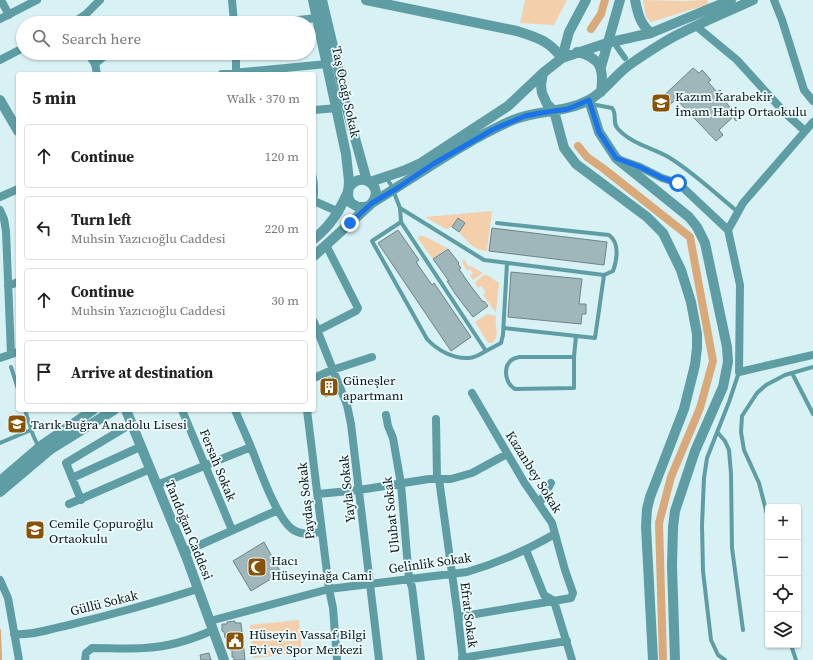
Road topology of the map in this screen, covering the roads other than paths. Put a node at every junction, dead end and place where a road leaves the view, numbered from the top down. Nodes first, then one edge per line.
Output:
1 (1, 0) edge
2 (37, 0) edge
3 (100, 0) edge
4 (232, 0) edge
5 (313, 0) edge
6 (322, 0) edge
7 (366, 0) edge
8 (586, 0) edge
9 (620, 0) edge
10 (635, 0) edge
11 (731, 0) edge
12 (753, 0) edge
13 (774, 0) edge
14 (739, 3) edge
15 (9, 15) junction
16 (83, 16) edge
17 (233, 16) edge
18 (322, 18) junction
19 (0, 19) edge
20 (316, 19) edge
21 (696, 26) junction
22 (651, 33) junction
23 (607, 43) junction
24 (617, 47) dead end
25 (16, 52) edge
26 (578, 52) junction
27 (562, 58) junction
28 (625, 58) dead end
29 (0, 60) edge
30 (91, 60) edge
31 (103, 60) edge
32 (236, 60) edge
33 (337, 63) junction
34 (327, 64) junction
35 (601, 67) junction
36 (95, 71) edge
37 (236, 72) edge
38 (246, 72) edge
39 (543, 73) junction
40 (601, 92) junction
41 (0, 100) edge
42 (813, 101) edge
43 (590, 102) junction
44 (341, 107) junction
45 (316, 110) edge
46 (554, 111) junction
47 (813, 122) edge
48 (16, 124) edge
49 (806, 131) junction
50 (616, 158) junction
51 (385, 176) junction
52 (368, 181) junction
53 (16, 190) edge
54 (392, 191) junction
55 (348, 192) junction
56 (0, 197) edge
57 (316, 202) edge
58 (370, 205) junction
59 (400, 208) junction
60 (0, 210) edge
61 (339, 212) junction
62 (738, 212) junction
63 (401, 222) junction
64 (497, 223) dead end
65 (728, 230) junction
66 (316, 237) edge
67 (326, 245) junction
68 (316, 254) edge
69 (507, 262) junction
70 (604, 275) junction
71 (16, 283) edge
72 (8, 286) junction
73 (316, 328) edge
74 (504, 328) junction
75 (316, 330) edge
76 (576, 336) junction
77 (486, 351) junction
78 (15, 353) edge
79 (813, 355) edge
80 (372, 357) dead end
81 (574, 357) junction
82 (0, 358) edge
83 (11, 367) dead end
84 (813, 367) edge
85 (332, 370) junction
86 (739, 372) junction
87 (792, 373) junction
88 (316, 377) edge
89 (16, 383) edge
90 (472, 393) dead end
91 (26, 412) edge
92 (89, 412) edge
93 (111, 412) edge
94 (127, 412) edge
95 (183, 412) edge
96 (236, 412) edge
97 (307, 412) edge
98 (813, 414) edge
99 (386, 415) dead end
100 (436, 419) dead end
101 (131, 424) junction
102 (31, 430) junction
103 (718, 433) junction
104 (0, 443) edge
105 (140, 447) junction
106 (251, 447) junction
107 (39, 448) junction
108 (507, 454) junction
109 (205, 465) junction
110 (150, 468) junction
111 (72, 478) junction
112 (438, 479) junction
113 (0, 481) edge
114 (551, 483) dead end
115 (401, 484) junction
116 (157, 485) junction
117 (359, 490) junction
118 (0, 492) edge
119 (318, 494) junction
120 (81, 500) junction
121 (69, 504) dead end
122 (539, 504) junction
123 (765, 506) edge
124 (278, 510) junction
125 (232, 530) junction
126 (322, 532) junction
127 (555, 534) junction
128 (526, 550) junction
129 (184, 552) junction
130 (452, 574) junction
131 (410, 579) junction
132 (0, 580) edge
133 (370, 583) junction
134 (198, 589) junction
135 (328, 589) junction
136 (554, 601) junction
137 (458, 617) junction
138 (211, 625) junction
139 (744, 630) dead end
140 (14, 634) junction
141 (567, 641) junction
142 (793, 648) edge
143 (463, 659) edge
144 (19, 660) edge
145 (85, 660) edge
146 (224, 660) edge
147 (337, 660) edge
148 (379, 660) edge
149 (421, 660) edge
150 (572, 660) edge
151 (653, 660) edge
152 (675, 660) edge
153 (725, 660) edge
154 (796, 660) edge

1 - 15 street
2 - 15 street
3 - 16 street
4 - 17 street
5 - 18 street, Taş Ocağı Sokak
6 - 18 street, Taş Ocağı Sokak
7 - 27 street
8 - 27 street
9 - 23 street
10 - 22 street
11 - 22 street
12 - 14 street
13 - 42 street
14 - 21 street
15 - 19 street
18 - 20 street
18 - 33 street, Taş Ocağı Sokak
18 - 34 street, Taş Ocağı Sokak
21 - 40 street
21 - 49 street
22 - 23 street
23 - 26 street
23 - 35 street
24 - 28 street
25 - 29 street
26 - 27 street
26 - 35 street
27 - 39 street
30 - 36 street
31 - 36 street
32 - 37 street
33 - 34 street
33 - 44 street, Taş Ocağı Sokak
34 - 38 street
34 - 44 street, Taş Ocağı Sokak
35 - 40 street
39 - 46 street
39 - 51 street
40 - 43 street
41 - 48 street
43 - 46 street
43 - 50 street
43 - 62 lane
44 - 45 street
44 - 52 street, Taş Ocağı Sokak
44 - 55 street, Taş Ocağı Sokak
46 - 54 street
46 - 151 street
47 - 49 street
49 - 62 street
50 - 65 street
50 - 152 street
51 - 52 street
51 - 54 lane
52 - 55 street
52 - 58 street
53 - 56 street
54 - 58 street
54 - 59 lane
55 - 58 street
55 - 61 street
57 - 61 street
58 - 67 street
59 - 63 lane
59 - 69 lane
60 - 72 street
61 - 66 street
62 - 65 street
63 - 77 lane
63 - 77 lane
64 - 70 lane
65 - 86 street
67 - 68 street
67 - 73 street
69 - 70 lane
69 - 74 lane
70 - 76 lane
71 - 72 street
72 - 78 street
74 - 76 lane
74 - 77 lane
75 - 85 street, Yayla Sokak
76 - 81 lane
78 - 82 street
79 - 86 street
80 - 85 street
81 - 81 lane
83 - 89 lane
84 - 87 lane
85 - 88 street
85 - 117 street, Yayla Sokak
86 - 103 lane
87 - 98 lane
87 - 123 lane
90 - 108 street, Kazanbey Sokak
91 - 102 lane
92 - 107 street
93 - 118 street
94 - 101 street, Tandoğan Caddesi
95 - 109 street, Fersah Sokak
96 - 106 street
97 - 119 street, Paydaş Sokak
99 - 115 street, Ulubat Sokak
100 - 112 street, Efrat Sokak
101 - 105 street, Tandoğan Caddesi
101 - 111 street
102 - 104 lane
102 - 107 lane
103 - 139 lane
103 - 153 lane
105 - 110 street, Tandoğan Caddesi
105 - 111 street
106 - 109 street
106 - 124 street
107 - 113 street
108 - 112 street
108 - 122 street, Kazanbey Sokak
109 - 116 street
109 - 125 street, Fersah Sokak
110 - 116 street, Tandoğan Caddesi
110 - 120 street
111 - 120 street
112 - 115 street
112 - 130 street, Efrat Sokak
114 - 122 street
115 - 117 street
115 - 131 street, Ulubat Sokak
116 - 129 street, Tandoğan Caddesi
117 - 119 street
117 - 133 street, Yayla Sokak
119 - 126 street, Paydaş Sokak
120 - 121 street
122 - 127 street, Kazanbey Sokak
124 - 125 street
124 - 126 street
125 - 129 street
126 - 135 street, Paydaş Sokak
127 - 128 street, Gelinlik Sokak
127 - 136 street, Kazanbey Sokak
128 - 130 street, Gelinlik Sokak
128 - 136 street
129 - 134 street, Tandoğan Caddesi
130 - 131 street, Gelinlik Sokak
130 - 137 street, Efrat Sokak
131 - 133 street, Gelinlik Sokak
131 - 149 street, Ulubat Sokak
132 - 140 street
133 - 135 street, Gelinlik Sokak
133 - 148 street, Yayla Sokak
134 - 138 street, Tandoğan Caddesi
134 - 140 street, Güllü Sokak
135 - 138 street, Gelinlik Sokak
135 - 147 street, Paydaş Sokak
136 - 137 street
136 - 141 street
137 - 143 street, Efrat Sokak
138 - 145 street, Gelinlik Sokak
138 - 146 street, Tandoğan Caddesi
140 - 144 street
141 - 143 street
141 - 150 street
142 - 154 lane

